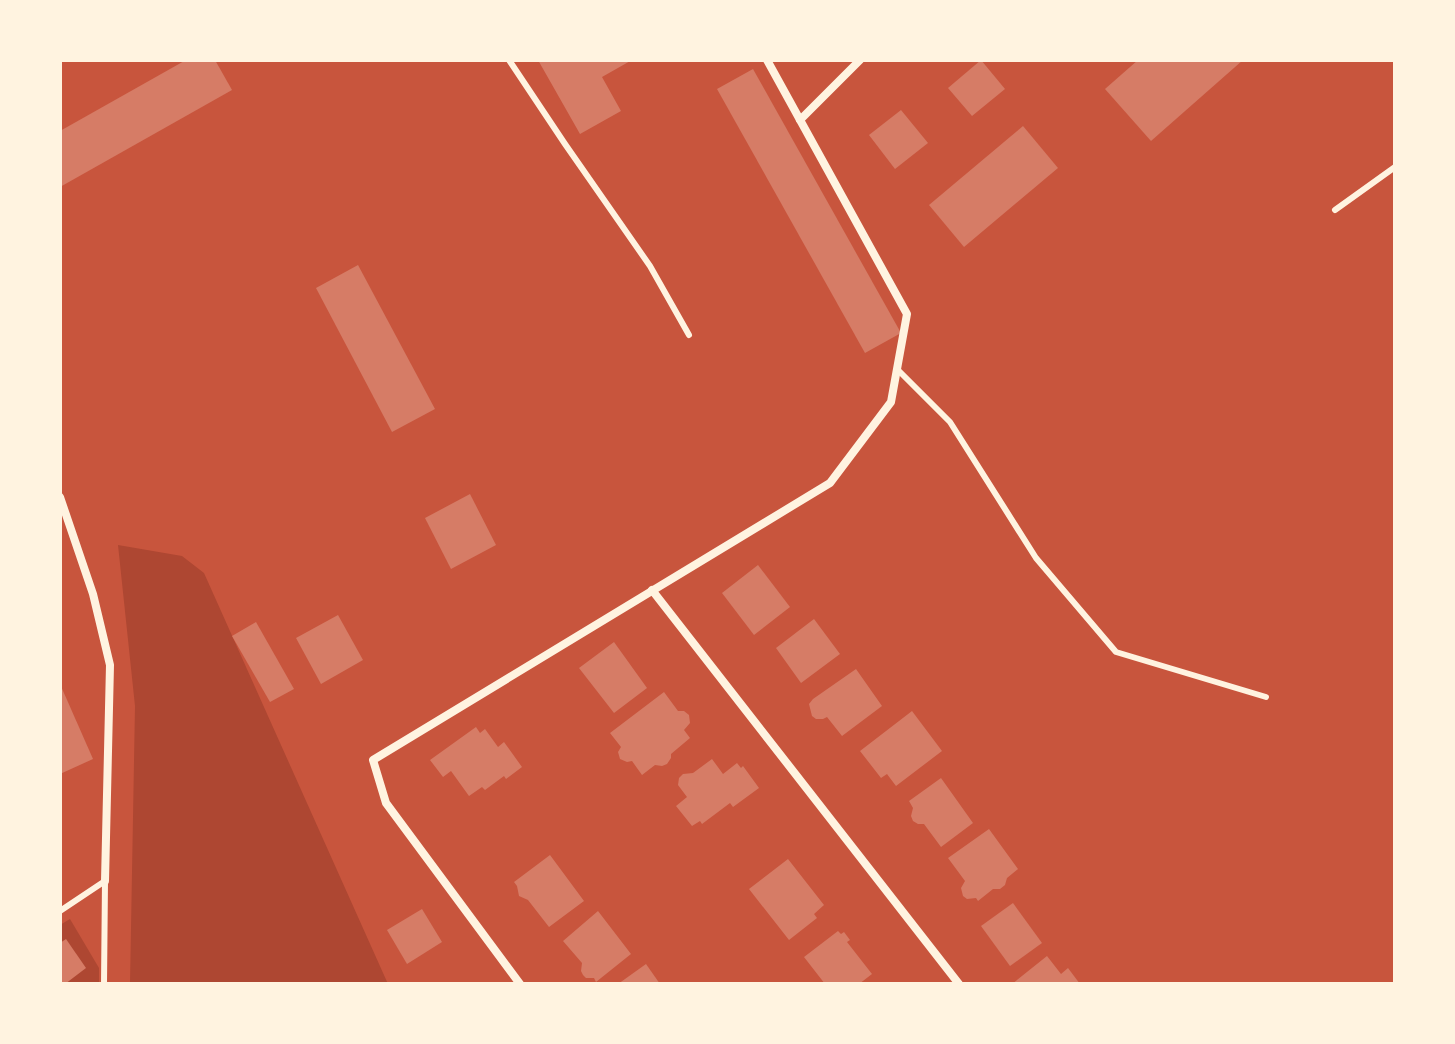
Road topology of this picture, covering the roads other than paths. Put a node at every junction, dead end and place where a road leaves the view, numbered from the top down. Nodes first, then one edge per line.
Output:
1 (509, 60) edge
2 (767, 60) edge
3 (860, 60) edge
4 (800, 120) junction
5 (1395, 167) edge
6 (1335, 210) dead end
7 (689, 335) dead end
8 (897, 369) junction
9 (60, 497) edge
10 (652, 590) junction
11 (1266, 697) dead end
12 (105, 881) junction
13 (60, 911) edge
14 (104, 984) edge
15 (520, 984) edge
16 (959, 984) edge

1 - 7 lane
2 - 4 street
3 - 4 street
4 - 8 street
5 - 6 lane
8 - 10 street
8 - 11 lane
9 - 12 street
10 - 15 street
10 - 16 street
12 - 13 lane
12 - 14 lane

